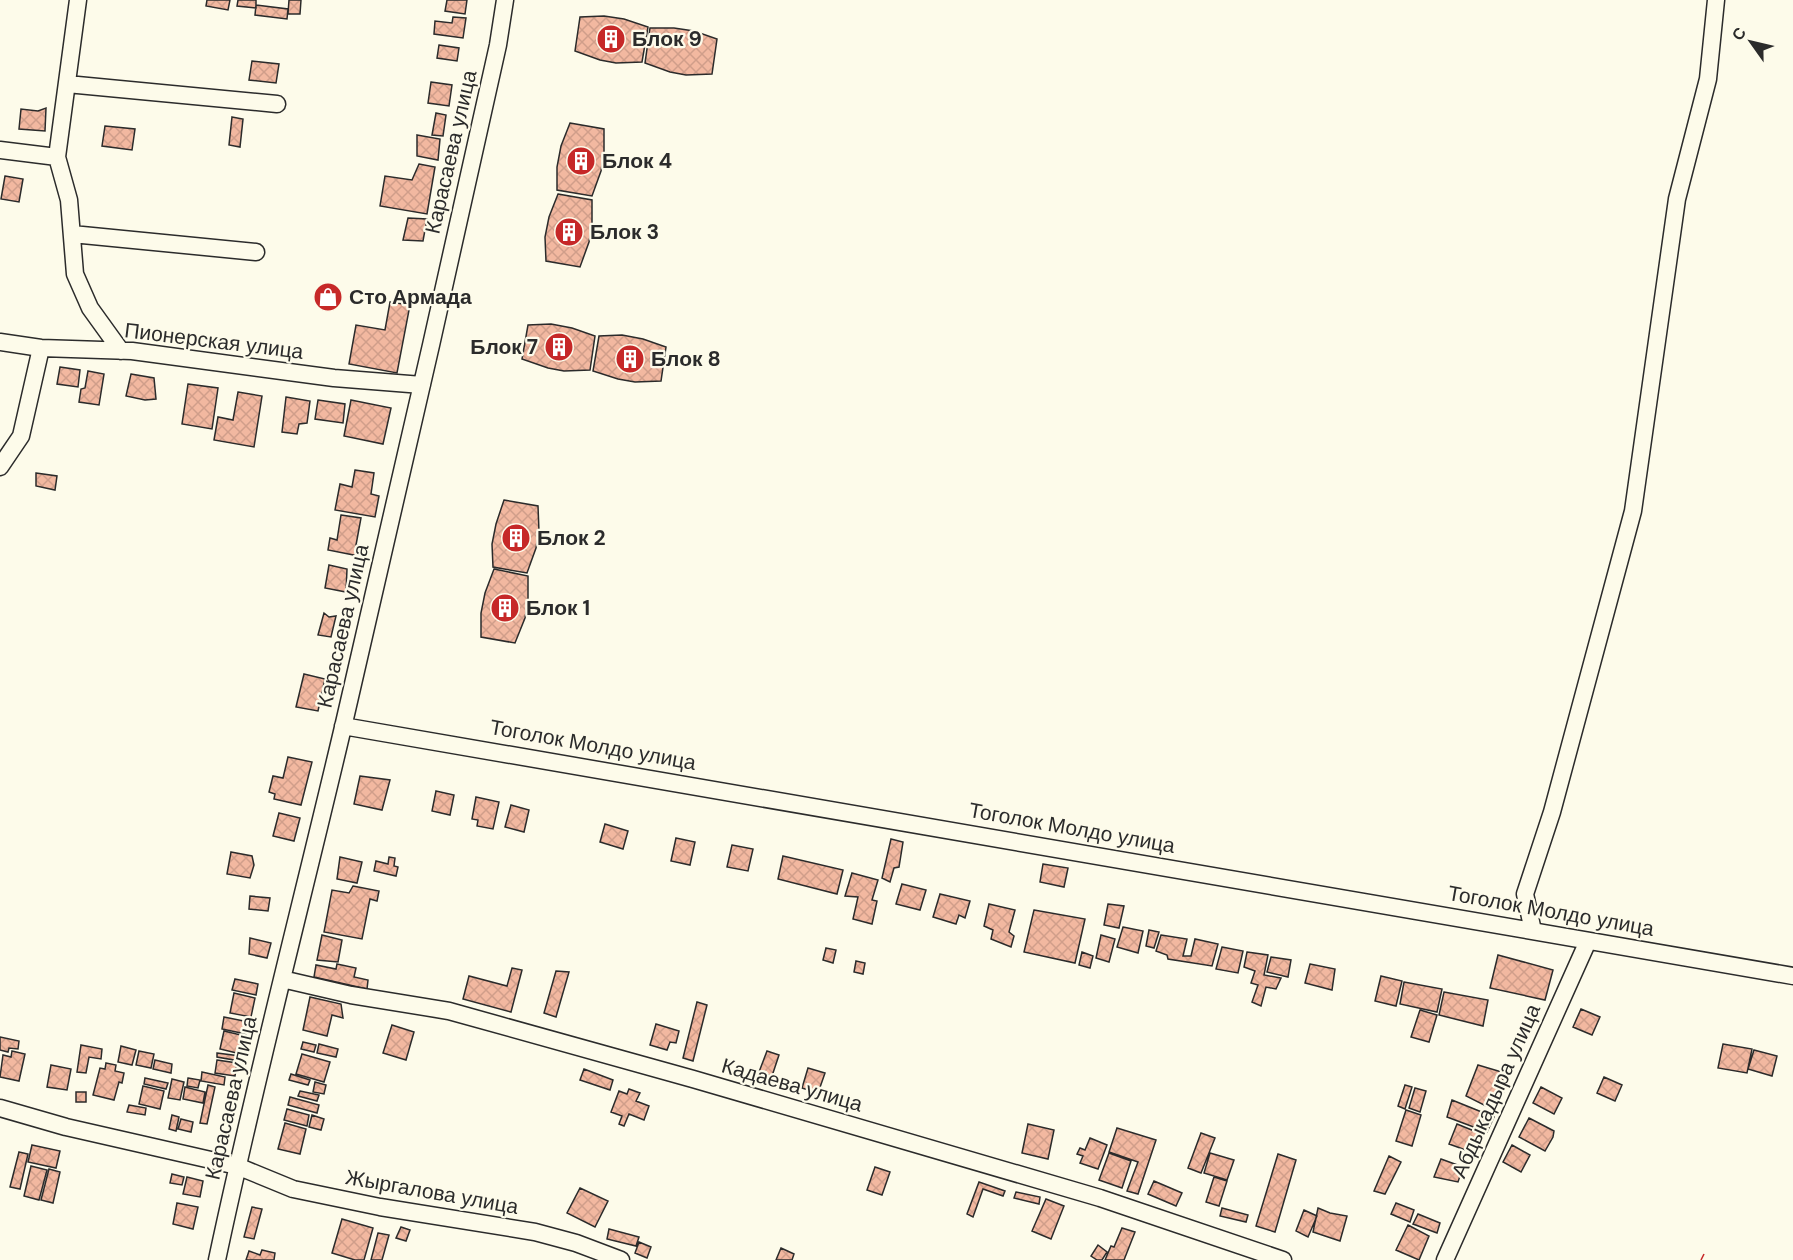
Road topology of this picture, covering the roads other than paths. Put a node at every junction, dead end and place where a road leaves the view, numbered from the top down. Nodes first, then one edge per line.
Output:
1 (78, 0) edge
2 (505, 0) edge
3 (1716, 0) edge
4 (67, 84) junction
5 (277, 104) dead end
6 (0, 150) edge
7 (57, 157) junction
8 (72, 234) junction
9 (256, 252) dead end
10 (0, 342) edge
11 (41, 348) junction
12 (122, 351) junction
13 (422, 385) junction
14 (0, 467) edge
15 (344, 726) junction
16 (1533, 931) junction
17 (1588, 941) junction
18 (1793, 976) edge
19 (282, 980) junction
20 (0, 1108) edge
21 (237, 1166) junction
22 (216, 1260) edge
23 (621, 1260) edge
24 (1283, 1260) edge
25 (1445, 1260) edge

1 - 4 street
2 - 13 street, Карасаева улица
3 - 16 street
4 - 5 street
4 - 7 street
6 - 7 street
7 - 8 street
8 - 9 street
8 - 12 street
10 - 11 street, Пионерская улица
11 - 12 street, Пионерская улица
11 - 14 street
12 - 13 street, Пионерская улица
13 - 15 street, Карасаева улица
15 - 16 street, Тоголок Молдо улица
15 - 19 street, Карасаева улица
16 - 17 street, Тоголок Молдо улица
17 - 18 street, Тоголок Молдо улица
17 - 25 street, Абдыкадыра улица
19 - 21 street, Карасаева улица
19 - 24 street, Кадаева улица
20 - 21 street, Жыргалова улица
21 - 22 street, Карасаева улица
21 - 23 street, Жыргалова улица

